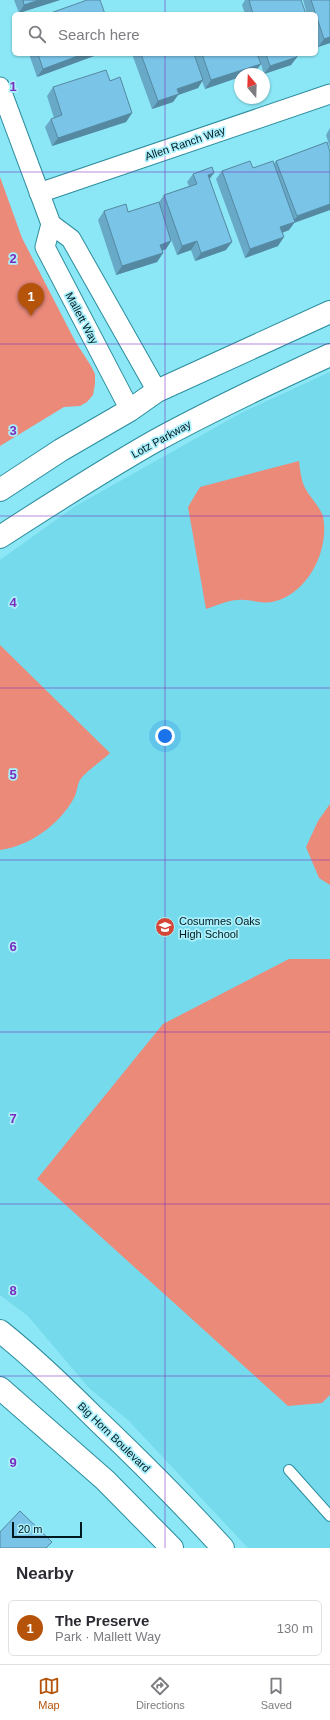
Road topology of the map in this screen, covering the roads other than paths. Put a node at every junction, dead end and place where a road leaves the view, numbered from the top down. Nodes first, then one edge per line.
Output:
1 (0, 87) edge
2 (330, 94) edge
3 (39, 193) junction
4 (51, 224) junction
5 (330, 312) edge
6 (330, 355) edge
7 (157, 391) junction
8 (130, 410) junction
9 (0, 490) edge
10 (0, 537) edge
11 (0, 1331) edge
12 (0, 1388) edge
13 (289, 1470) dead end
14 (330, 1516) edge
15 (172, 1548) edge
16 (223, 1548) edge

1 - 3 street
2 - 3 street, Allen Ranch Way
3 - 4 street
4 - 7 street
4 - 8 street, Mallett Way
5 - 7 street
6 - 10 street, Lotz Parkway
7 - 8 street
8 - 9 street
11 - 16 street, Big Horn Boulevard
12 - 15 street
13 - 14 lane

